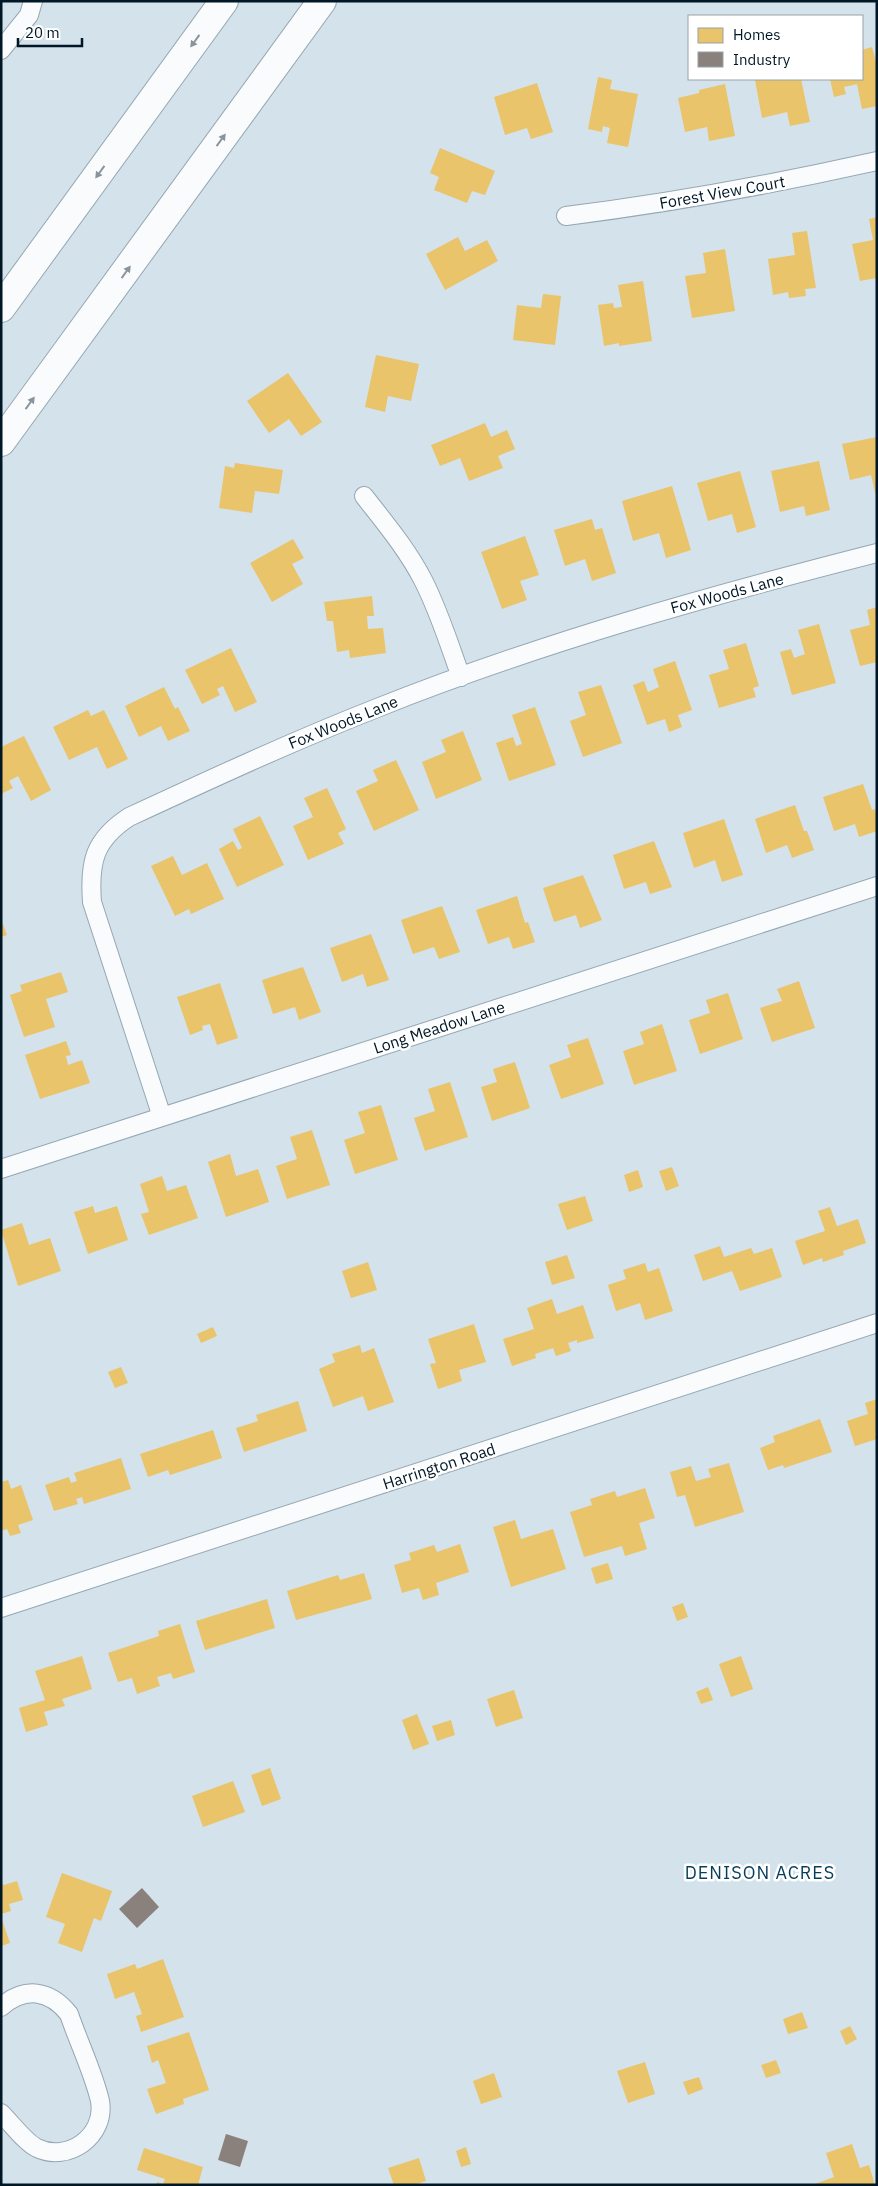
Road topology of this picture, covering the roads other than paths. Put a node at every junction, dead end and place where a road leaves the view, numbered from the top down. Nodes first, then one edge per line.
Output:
1 (33, 1) edge
2 (224, 1) edge
3 (322, 1) edge
4 (1, 50) edge
5 (877, 161) edge
6 (566, 216) dead end
7 (1, 308) edge
8 (1, 442) edge
9 (364, 496) dead end
10 (877, 553) edge
11 (461, 676) junction
12 (877, 886) edge
13 (162, 1117) junction
14 (1, 1170) edge
15 (877, 1323) edge
16 (1, 1608) edge
17 (1, 2007) edge
18 (1, 2114) edge

1 - 4 street
2 -> 7 highway
8 -> 3 highway
5 - 6 street, Forest View Court
9 - 11 street
10 - 11 street, Fox Woods Lane
11 - 13 street, Fox Woods Lane
12 - 13 street, Long Meadow Lane
13 - 14 street, Long Meadow Lane
15 - 16 street, Harrington Road
17 - 18 street

